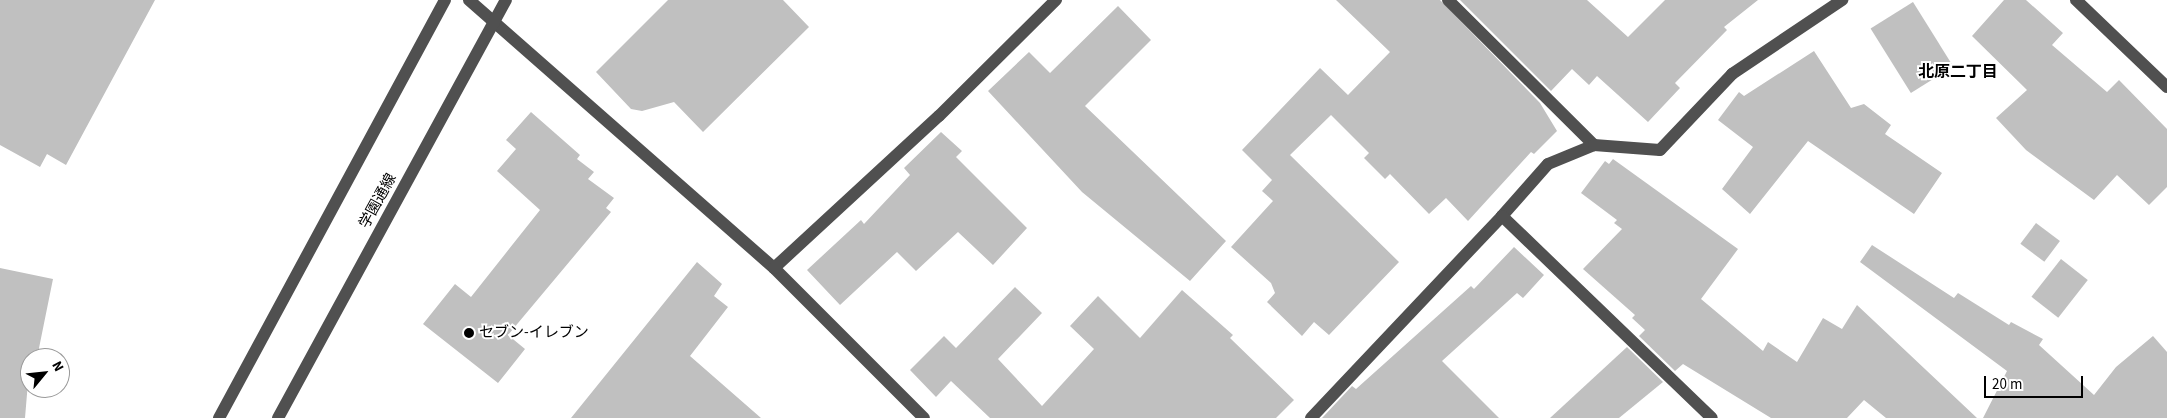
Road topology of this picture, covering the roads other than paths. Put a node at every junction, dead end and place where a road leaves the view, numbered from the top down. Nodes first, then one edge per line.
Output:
1 (445, 0) edge
2 (469, 0) edge
3 (506, 0) edge
4 (1056, 0) edge
5 (1448, 0) edge
6 (1842, 0) edge
7 (2076, 0) edge
8 (494, 22) junction
9 (2167, 87) edge
10 (1594, 145) junction
11 (1502, 216) junction
12 (774, 268) junction
13 (219, 418) edge
14 (278, 418) edge
15 (924, 418) edge
16 (1311, 418) edge
17 (1712, 418) edge

1 - 13 street
2 - 8 street
3 - 8 street, 学園通線
4 - 12 street
5 - 10 street
6 - 10 street
7 - 9 street
8 - 12 street
8 - 14 street, 学園通線
10 - 11 street
11 - 16 street
11 - 17 street
12 - 15 street

